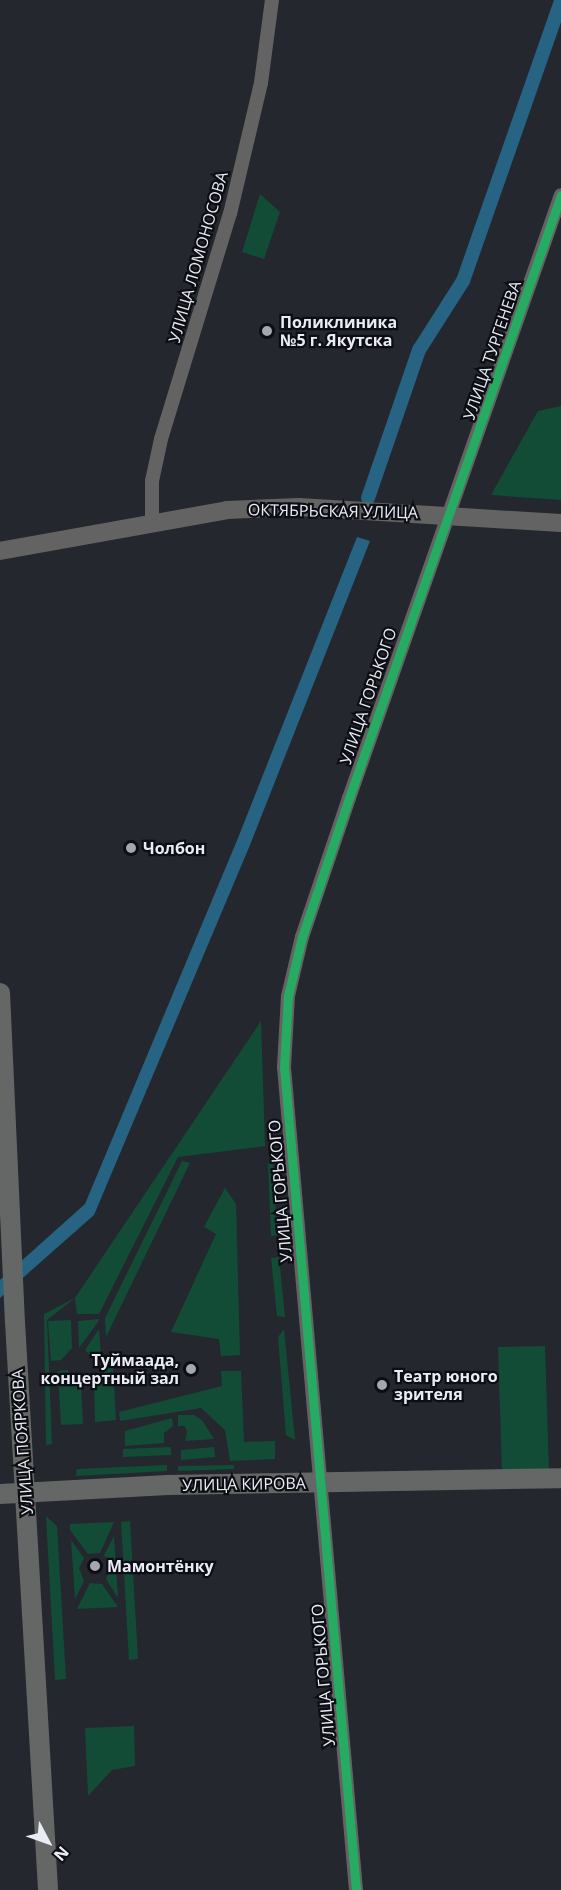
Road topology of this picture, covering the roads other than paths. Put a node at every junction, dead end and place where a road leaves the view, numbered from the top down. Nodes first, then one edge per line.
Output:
1 (272, 0) edge
2 (561, 195) edge
3 (450, 514) junction
4 (152, 522) junction
5 (561, 523) edge
6 (0, 551) edge
7 (0, 993) edge
8 (561, 1478) edge
9 (322, 1482) junction
10 (25, 1493) junction
11 (0, 1494) edge
12 (48, 1890) edge
13 (356, 1890) edge

1 - 4 street, УЛИЦА ЛОМОНОСОВА
2 - 3 street, УЛИЦА ТУРГЕНЕВА
3 - 4 street, ОКТЯБРЬСКАЯ УЛИЦА
3 - 5 street, ОКТЯБРЬСКАЯ УЛИЦА
3 - 9 street, УЛИЦА ГОРЬКОГО
4 - 6 street, ОКТЯБРЬСКАЯ УЛИЦА
7 - 10 main road, УЛИЦА ПОЯРКОВА
8 - 9 main road, УЛИЦА КИРОВА
9 - 10 main road, УЛИЦА КИРОВА
9 - 13 street, УЛИЦА ГОРЬКОГО
10 - 11 main road, УЛИЦА КИРОВА
10 - 12 main road, УЛИЦА ПОЯРКОВА

